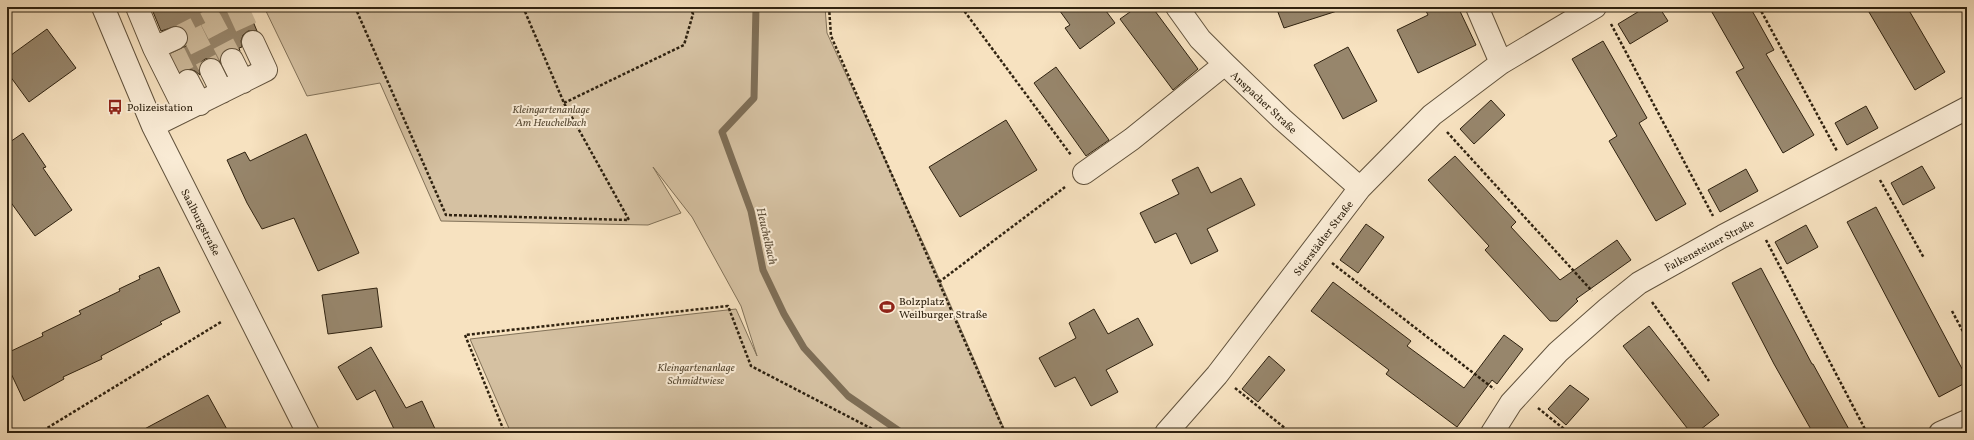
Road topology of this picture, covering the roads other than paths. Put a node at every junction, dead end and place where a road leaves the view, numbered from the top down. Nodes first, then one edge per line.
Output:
1 (103, 7) edge
2 (137, 7) edge
3 (1177, 7) edge
4 (1476, 7) edge
5 (1602, 14) edge
6 (253, 42) tunnel mouth
7 (1501, 63) junction
8 (1225, 64) junction
9 (216, 95) junction
10 (1967, 108) edge
11 (153, 126) junction
12 (1084, 173) road end
13 (1360, 188) junction
14 (1967, 421) edge
15 (308, 433) edge
16 (1166, 433) edge
17 (1492, 433) edge
18 (1940, 433) edge

1 - 11 street, Saalburgstraße
2 - 9 street
3 - 8 street, Anspacher Straße
4 - 7 street
5 - 7 street, Stierstädter Straße
6 - 9 street
7 - 13 street, Stierstädter Straße
8 - 12 street
8 - 13 street, Anspacher Straße
9 - 9 street
9 - 11 street
10 - 17 street, Falkensteiner Straße
11 - 15 street, Saalburgstraße
13 - 16 street, Stierstädter Straße
14 - 18 street

